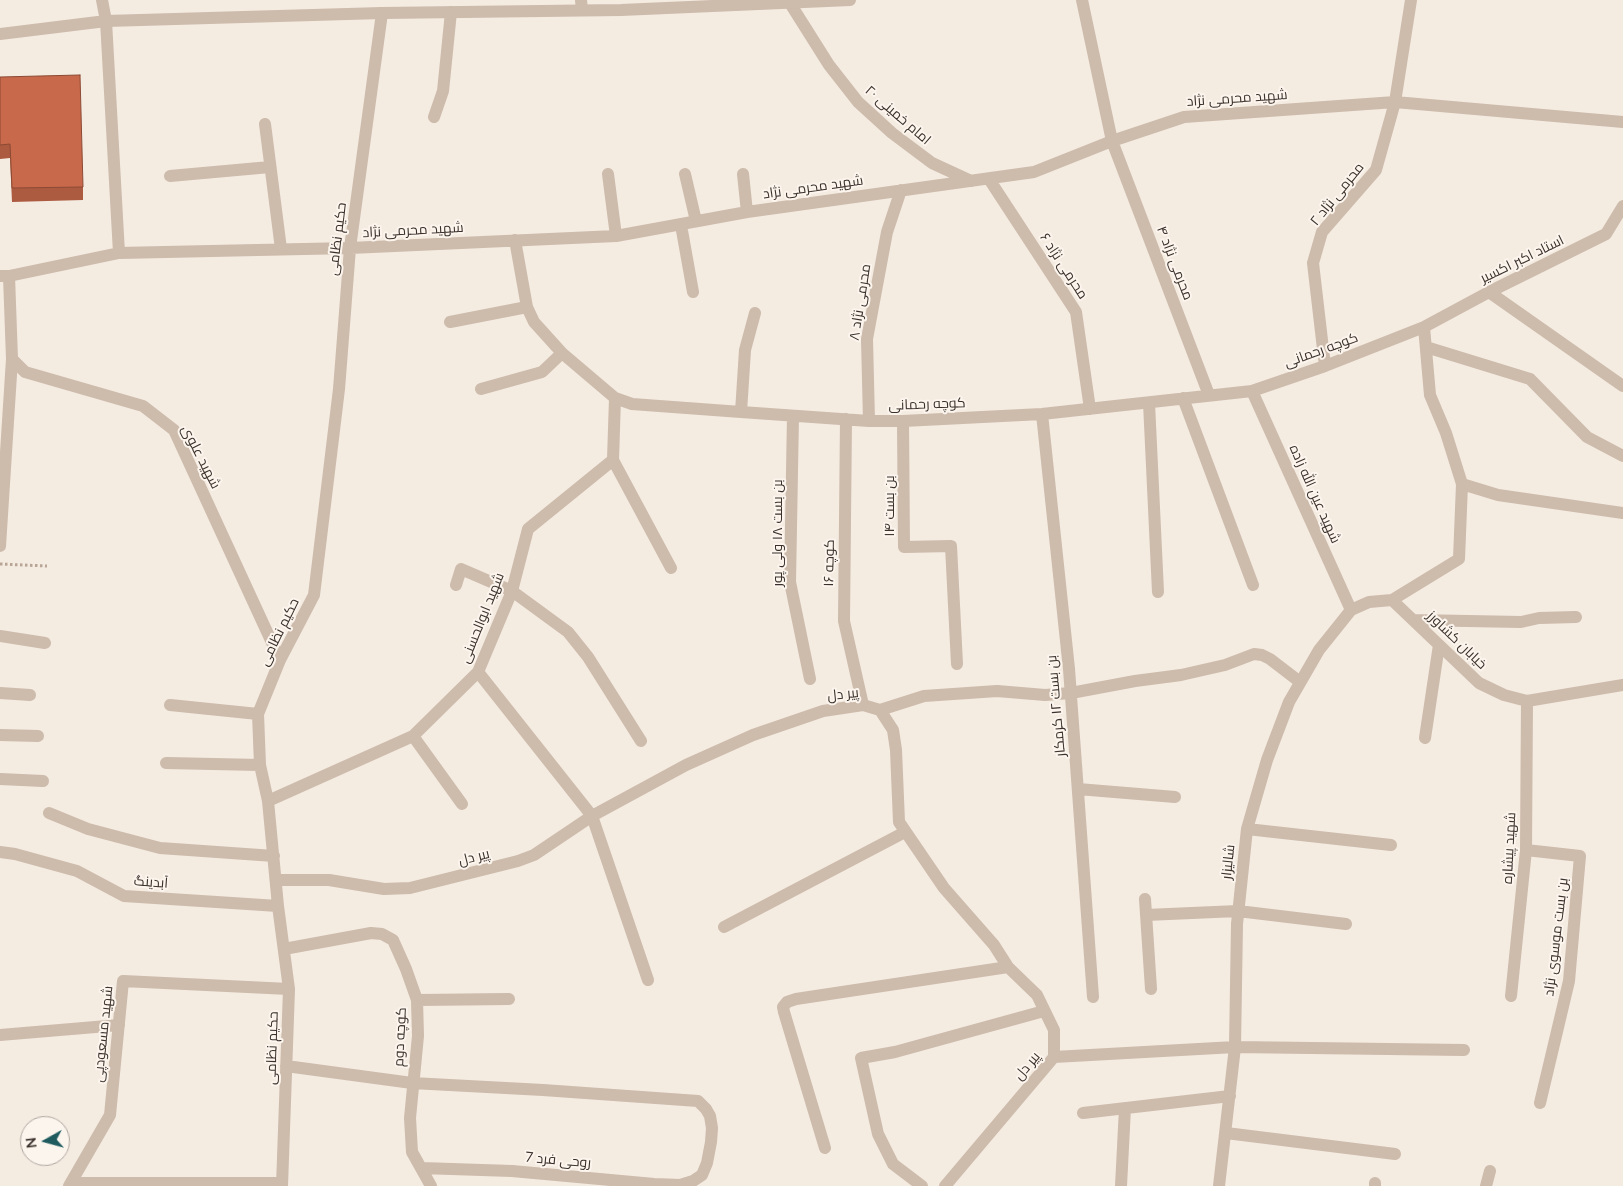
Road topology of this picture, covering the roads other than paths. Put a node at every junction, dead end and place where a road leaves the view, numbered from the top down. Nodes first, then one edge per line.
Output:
1 (102, 0) edge
2 (850, 0) edge
3 (1082, 0) edge
4 (1411, 0) edge
5 (788, 1) edge
6 (582, 5) edge
7 (383, 6) edge
8 (451, 12) junction
9 (106, 21) junction
10 (0, 34) edge
11 (1396, 102) junction
12 (434, 117) dead end
13 (1623, 122) edge
14 (265, 124) dead end
15 (1112, 141) junction
16 (270, 167) junction
17 (608, 174) dead end
18 (685, 174) dead end
19 (743, 174) dead end
20 (170, 176) dead end
21 (989, 179) junction
22 (971, 181) junction
23 (901, 190) junction
24 (1623, 206) edge
25 (747, 212) junction
26 (696, 221) junction
27 (681, 225) junction
28 (616, 236) junction
29 (515, 240) junction
30 (350, 248) junction
31 (281, 249) junction
32 (119, 254) junction
33 (4, 276) edge
34 (693, 292) dead end
35 (1489, 292) junction
36 (528, 307) junction
37 (755, 312) dead end
38 (450, 322) dead end
39 (1424, 327) junction
40 (1426, 347) junction
41 (562, 353) junction
42 (12, 359) junction
43 (1325, 366) junction
44 (1623, 386) edge
45 (481, 389) dead end
46 (1252, 391) junction
47 (1209, 395) junction
48 (615, 398) junction
49 (1183, 398) junction
50 (4, 403) edge
51 (1149, 403) junction
52 (1090, 409) junction
53 (741, 412) junction
54 (1042, 414) junction
55 (793, 416) junction
56 (846, 419) junction
57 (869, 421) junction
58 (903, 421) junction
59 (1623, 456) edge
60 (612, 460) junction
61 (1462, 484) junction
62 (1623, 513) edge
63 (0, 546) edge
64 (670, 568) dead end
65 (456, 585) dead end
66 (1253, 585) dead end
67 (512, 591) junction
68 (1158, 592) dead end
69 (1392, 600) junction
70 (1351, 610) junction
71 (1576, 617) dead end
72 (1414, 620) junction
73 (0, 636) edge
74 (45, 643) dead end
75 (1439, 645) junction
76 (280, 660) junction
77 (958, 664) dead end
78 (478, 672) junction
79 (810, 679) dead end
80 (1300, 682) junction
81 (1623, 686) edge
82 (0, 693) edge
83 (1071, 693) junction
84 (30, 694) dead end
85 (1527, 701) junction
86 (170, 705) dead end
87 (863, 705) junction
88 (880, 710) junction
89 (258, 714) junction
90 (0, 735) edge
91 (38, 736) dead end
92 (413, 736) junction
93 (1426, 738) dead end
94 (641, 741) dead end
95 (166, 763) dead end
96 (260, 765) junction
97 (0, 778) edge
98 (43, 781) dead end
99 (1078, 789) junction
100 (1175, 797) dead end
101 (268, 801) junction
102 (462, 804) dead end
103 (49, 813) dead end
104 (592, 816) junction
105 (1247, 829) junction
106 (905, 832) junction
107 (1391, 844) dead end
108 (1526, 850) junction
109 (0, 852) edge
110 (274, 856) junction
111 (276, 880) junction
112 (1145, 899) dead end
113 (278, 906) junction
114 (1238, 911) junction
115 (1146, 915) junction
116 (1346, 924) dead end
117 (724, 927) dead end
118 (284, 950) junction
119 (1008, 967) junction
120 (648, 980) dead end
121 (289, 989) junction
122 (1151, 989) dead end
123 (1511, 996) dead end
124 (1093, 997) dead end
125 (510, 999) dead end
126 (417, 1000) junction
127 (1044, 1010) junction
128 (119, 1025) junction
129 (0, 1035) edge
130 (1234, 1047) junction
131 (1464, 1050) dead end
132 (1054, 1057) junction
133 (286, 1066) junction
134 (412, 1083) junction
135 (1230, 1096) junction
136 (1540, 1103) dead end
137 (1125, 1108) junction
138 (1083, 1113) dead end
139 (1226, 1132) junction
140 (826, 1148) dead end
141 (1395, 1154) dead end
142 (421, 1168) junction
143 (1490, 1171) dead end
144 (70, 1184) edge
145 (282, 1184) edge
146 (431, 1186) edge
147 (922, 1186) edge
148 (945, 1186) edge
149 (1121, 1186) edge
150 (1219, 1186) edge
151 (1486, 1186) edge

1 - 9 street
2 - 5 street
3 - 15 street, محرمی نژاد ۴
4 - 11 street, محرمی نژاد ۲
5 - 6 street
5 - 22 street, امام خمینی ۲۰
6 - 8 street
7 - 8 street
7 - 9 street
7 - 30 street, حکیم نظامی
8 - 12 street
9 - 10 street
9 - 32 street
11 - 13 street, شهید محرمی نژاد
11 - 15 street, شهید محرمی نژاد
11 - 43 street, محرمی نژاد ۲
14 - 16 street
15 - 21 street, شهید محرمی نژاد
15 - 47 street, محرمی نژاد ۴
16 - 20 street
16 - 31 street
17 - 28 street
18 - 26 street
19 - 25 street
21 - 22 street, شهید محرمی نژاد
21 - 52 street, محرمی نژاد ۶
22 - 23 street, شهید محرمی نژاد
23 - 25 street, شهید محرمی نژاد
23 - 57 street, محرمی نژاد ۸
24 - 35 street, استاد اکبر اکسیر
25 - 26 street, شهید محرمی نژاد
26 - 27 street, شهید محرمی نژاد
27 - 28 street, شهید محرمی نژاد
27 - 34 street
28 - 29 street, شهید محرمی نژاد
29 - 30 street, شهید محرمی نژاد
29 - 36 street, کوچه رحمانی
30 - 31 street, شهید محرمی نژاد
30 - 76 street, حکیم نظامی
31 - 32 street, شهید محرمی نژاد
32 - 33 street, شهید محرمی نژاد
33 - 42 street
35 - 39 street, استاد اکبر اکسیر
35 - 44 street
36 - 38 street
36 - 41 street, کوچه رحمانی
37 - 53 street
39 - 40 street
39 - 43 street, کوچه رحمانی
40 - 59 street
40 - 61 street
41 - 45 street
41 - 48 street, کوچه رحمانی
42 - 50 street
42 - 76 street, شهید علوی
43 - 46 street, کوچه رحمانی
46 - 47 street, کوچه رحمانی
46 - 70 street, شهید عین الله زاده
47 - 49 street, کوچه رحمانی
48 - 53 street, کوچه رحمانی
48 - 60 street
49 - 51 street, کوچه رحمانی
49 - 66 street
50 - 63 street
51 - 52 street, کوچه رحمانی
51 - 68 street
52 - 54 street, کوچه رحمانی
53 - 55 street, کوچه رحمانی
54 - 58 street, کوچه رحمانی
54 - 83 street, بن بست ۱۲ کرمکار
55 - 56 street, کوچه رحمانی
55 - 79 street, بن بست ۱۸ ولی پور
56 - 57 street, کوچه رحمانی
56 - 87 street, کوچه ۱۶
57 - 58 street, کوچه رحمانی
58 - 77 street, بن بست ۱۴
60 - 64 street
60 - 67 street, شهید ابوالحسنی
61 - 62 street
61 - 69 street
65 - 67 street
67 - 78 street, شهید ابوالحسنی
67 - 94 street
69 - 70 street
69 - 72 street, خیابان کشاورز
70 - 80 street, شالیزار
71 - 72 street
72 - 75 street, خیابان کشاورز
73 - 74 street
75 - 85 street, خیابان کشاورز
75 - 93 street
76 - 89 street, حکیم نظامی
78 - 92 street, شهید ابوالحسنی
78 - 104 street
80 - 83 street
80 - 105 street, شالیزار
81 - 85 street, خیابان کشاورز
82 - 84 street
83 - 88 street
83 - 99 street, بن بست ۱۲ کرمکار
85 - 108 street, شهید پیشاره
86 - 89 street
87 - 88 street, پیر دل
87 - 104 street, پیر دل
88 - 106 street, پیر دل
89 - 96 street, حکیم نظامی
90 - 91 street
92 - 101 street, شهید ابوالحسنی
92 - 102 street
95 - 96 street
96 - 101 street, حکیم نظامی
97 - 98 street
99 - 100 street
99 - 124 street, بن بست ۱۲ کرمکار
101 - 110 street, حکیم نظامی
103 - 110 street
104 - 111 street, پیر دل
104 - 120 street
105 - 107 street
105 - 114 street, شالیزار
106 - 117 street
106 - 119 street, پیر دل
108 - 123 street, شهید پیشاره
108 - 136 street, بن بست موسوی نژاد
109 - 113 street, آبدینگ
110 - 111 street, حکیم نظامی
111 - 113 street, حکیم نظامی
112 - 115 street
113 - 118 street, حکیم نظامی
114 - 115 street
114 - 116 street
114 - 130 street, شالیزار
115 - 122 street
118 - 121 street, حکیم نظامی
118 - 126 street, کوچه دوم
119 - 127 street, پیر دل
119 - 140 street
121 - 128 street, شهید مسعودپی
121 - 133 street, حکیم نظامی
125 - 126 street
126 - 134 street, کوچه دوم
127 - 132 street, پیر دل
127 - 147 street
128 - 129 street
128 - 144 street, شهید مسعودپی
130 - 131 street
130 - 132 street
130 - 135 street, شالیزار
132 - 148 street, پیر دل
133 - 134 street
133 - 145 street, حکیم نظامی
134 - 142 street, کوچه دوم
134 - 142 street, روحی فرد 7
135 - 137 street
135 - 139 street, شالیزار
137 - 138 street
137 - 149 street
139 - 141 street
139 - 150 street, شالیزار
142 - 146 street, کوچه دوم
143 - 151 street
144 - 145 street

